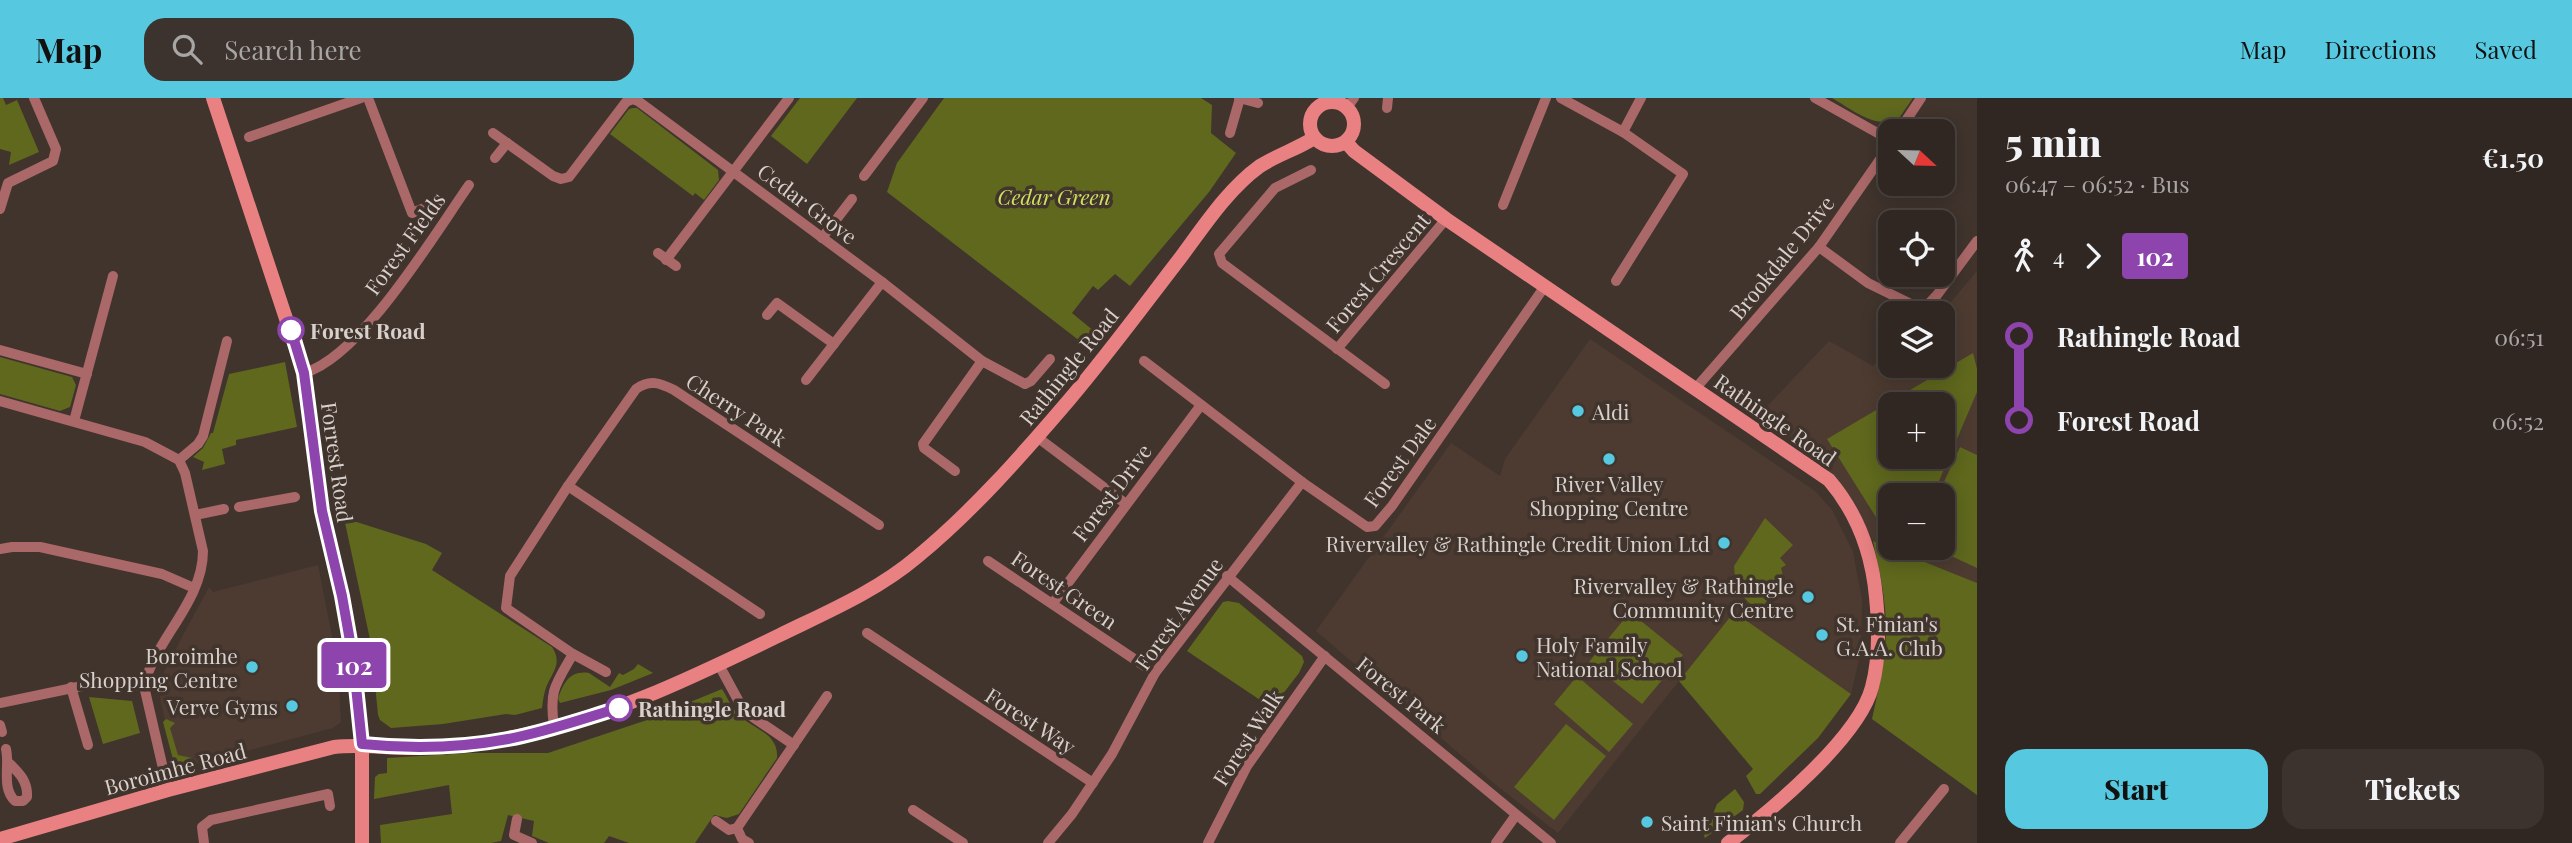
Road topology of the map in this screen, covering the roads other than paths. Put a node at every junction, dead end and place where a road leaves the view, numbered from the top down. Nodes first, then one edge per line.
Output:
1 (34, 98) edge
2 (213, 98) edge
3 (360, 98) edge
4 (368, 98) edge
5 (789, 98) edge
6 (923, 98) edge
7 (1240, 98) edge
8 (1546, 98) edge
9 (1561, 98) edge
10 (1641, 98) edge
11 (1815, 98) edge
12 (1921, 98) edge
13 (1258, 103) dead end
14 (1351, 103) edge
15 (1907, 119) edge
16 (1623, 132) junction
17 (493, 133) dead end
18 (1230, 133) dead end
19 (1878, 135) edge
20 (249, 137) dead end
21 (1314, 138) junction
22 (1346, 142) junction
23 (507, 143) junction
24 (495, 158) dead end
25 (1878, 160) edge
26 (1311, 170) dead end
27 (733, 171) junction
28 (864, 176) dead end
29 (470, 185) dead end
30 (852, 199) dead end
31 (1503, 205) dead end
32 (427, 207) dead end
33 (0, 209) edge
34 (1446, 219) junction
35 (822, 238) junction
36 (1977, 241) edge
37 (1819, 247) junction
38 (666, 260) dead end
39 (113, 276) dead end
40 (1616, 281) dead end
41 (882, 282) junction
42 (1545, 286) junction
43 (767, 315) dead end
44 (228, 341) dead end
45 (834, 344) junction
46 (1337, 349) junction
47 (0, 350) edge
48 (1050, 359) dead end
49 (982, 361) junction
50 (1144, 361) dead end
51 (222, 363) junction
52 (235, 366) dead end
53 (304, 373) junction
54 (87, 374) junction
55 (806, 380) dead end
56 (1385, 384) dead end
57 (1696, 389) junction
58 (0, 401) edge
59 (1201, 405) junction
60 (74, 421) junction
61 (1037, 437) junction
62 (179, 460) junction
63 (955, 471) dead end
64 (1302, 482) junction
65 (568, 486) junction
66 (295, 497) dead end
67 (1126, 504) junction
68 (239, 507) dead end
69 (224, 509) dead end
70 (195, 515) junction
71 (879, 524) dead end
72 (0, 549) edge
73 (988, 561) dead end
74 (1227, 576) junction
75 (194, 588) junction
76 (1053, 603) junction
77 (760, 614) dead end
78 (867, 632) dead end
79 (573, 654) junction
80 (1325, 656) junction
81 (719, 664) junction
82 (606, 672) dead end
83 (1155, 673) junction
84 (71, 687) junction
85 (144, 687) junction
86 (827, 696) dead end
87 (0, 703) edge
88 (554, 727) junction
89 (362, 744) junction
90 (88, 745) dead end
91 (794, 745) junction
92 (6, 749) dead end
93 (9, 763) dead end
94 (1093, 783) junction
95 (1944, 789) dead end
96 (168, 790) junction
97 (330, 806) dead end
98 (913, 810) dead end
99 (1516, 815) junction
100 (517, 819) dead end
101 (716, 821) dead end
102 (737, 828) junction
103 (0, 839) edge
104 (17, 839) edge
105 (204, 843) edge
106 (362, 843) edge
107 (532, 843) edge
108 (749, 843) edge
109 (963, 843) edge
110 (1048, 843) edge
111 (1208, 843) edge
112 (1496, 843) edge
113 (1551, 843) edge
114 (1728, 843) edge
115 (1900, 843) edge

1 - 33 street
2 - 53 street, Forrest Road
3 - 20 street
4 - 32 street
5 - 27 street
6 - 28 street
7 - 13 street
7 - 18 street
8 - 31 street
9 - 16 street
10 - 16 street
11 - 19 street
12 - 15 street
14 - 21 street
14 - 22 street
16 - 40 street
17 - 23 street
21 - 22 street
21 - 61 street, Rathingle Road
22 - 34 street, Rathingle Road
23 - 24 street
23 - 27 street
25 - 37 street, Brookdale Drive
26 - 46 street, Forest Crescent
27 - 35 street, Cedar Grove
27 - 38 street, Cedar Grove
29 - 53 street, Forest Fields
30 - 35 street
34 - 42 street, Rathingle Road
34 - 46 street, Forest Crescent
35 - 41 street, Cedar Grove
36 - 37 street
37 - 57 street, Brookdale Drive
39 - 54 street
41 - 45 street
41 - 49 street, Cedar Grove
42 - 57 street, Rathingle Road
42 - 64 street, Forest Dale
43 - 45 street
44 - 51 street
45 - 55 street
46 - 56 street, Forest Crescent
47 - 54 street
48 - 49 street, Cedar Grove
49 - 63 street
50 - 59 street, Forest Dale
51 - 52 street
51 - 62 street
53 - 89 street, Forrest Road
54 - 60 street
57 - 114 street, Rathingle Road
58 - 60 street
59 - 64 street, Forest Dale
59 - 67 street, Forest Drive
60 - 62 street
61 - 67 street
61 - 81 street, Rathingle Road
62 - 70 street
64 - 74 street, Forest Avenue
65 - 71 street, Cherry Park
65 - 77 street
65 - 79 street, Cherry Park
66 - 68 street
67 - 76 street, Forest Drive
69 - 70 street
70 - 75 street
72 - 75 street
73 - 76 street, Forest Green
74 - 80 street, Forest Park
74 - 83 street, Forest Avenue
75 - 85 street
76 - 83 street, Forest Green
78 - 94 street, Forest Way
79 - 82 street, Cherry Park
79 - 88 street
80 - 99 street, Forest Park
80 - 111 street, Forest Walk
81 - 88 street, Rathingle Road
81 - 91 street
83 - 94 street, Forest Avenue
84 - 85 street
84 - 87 street
84 - 90 street
85 - 96 street
86 - 91 street
88 - 89 street, Rathingle Road
89 - 96 street, Boroimhe Road
89 - 106 street, Forrest Road
91 - 102 street
92 - 93 street
94 - 110 street, Forest Avenue
95 - 115 street
96 - 104 street, Boroimhe Road
97 - 105 street
98 - 109 street
99 - 112 street
99 - 113 street, Forest Park
100 - 107 street
101 - 102 street
102 - 108 street
103 - 104 street, Boroimhe Road

